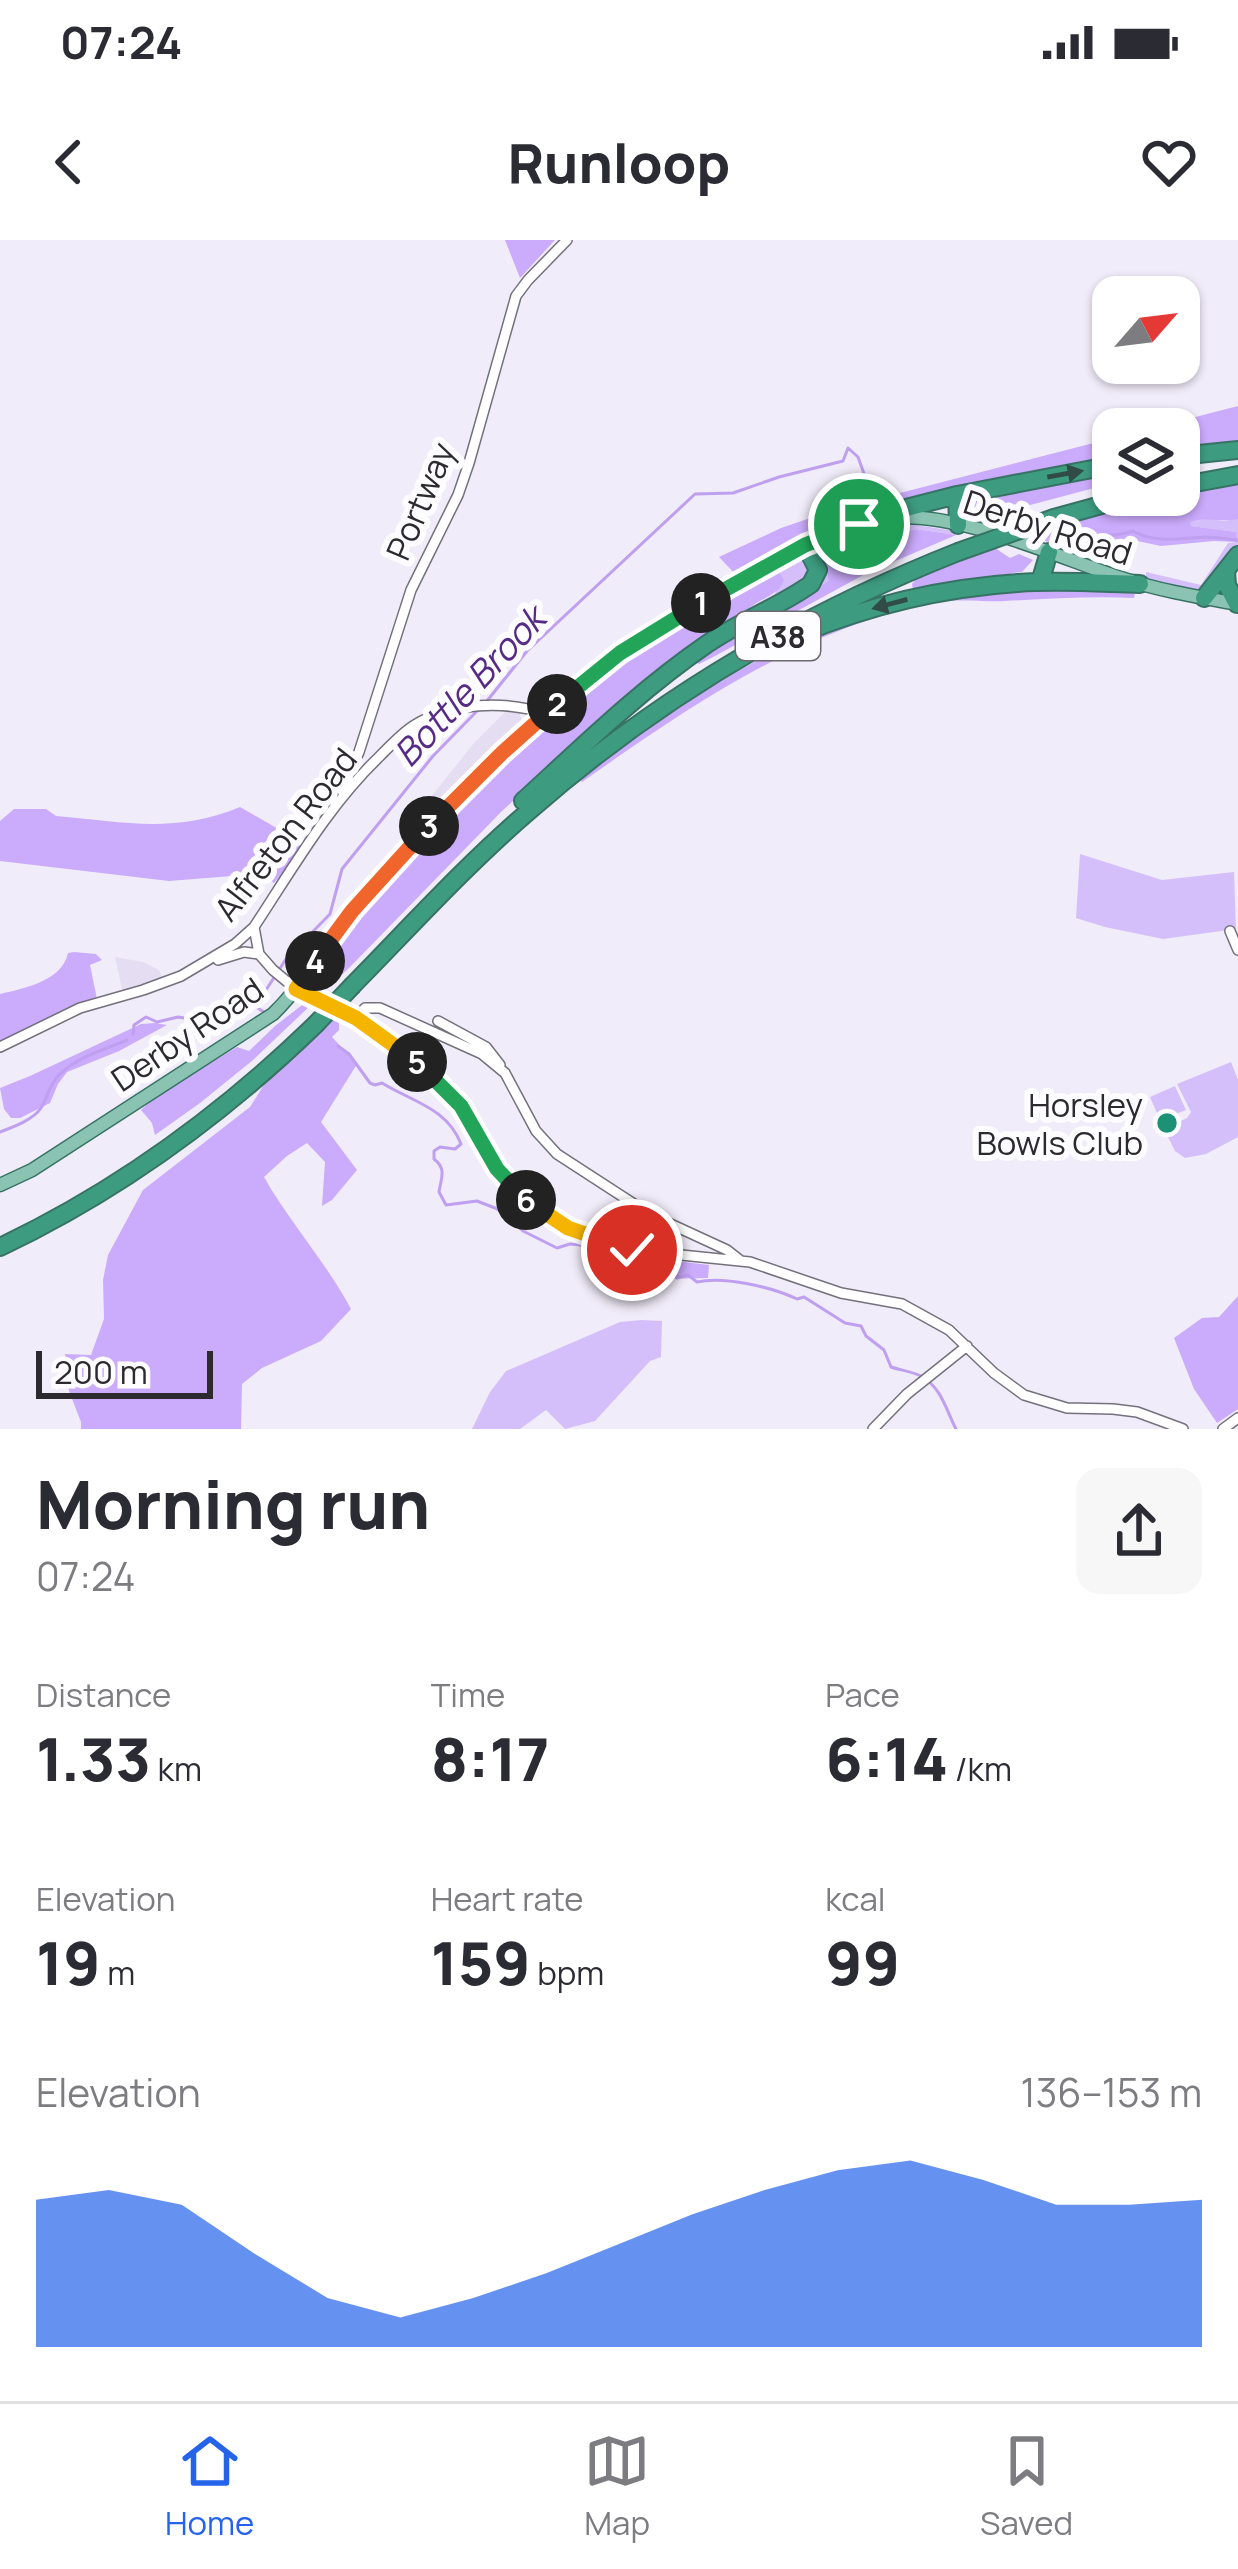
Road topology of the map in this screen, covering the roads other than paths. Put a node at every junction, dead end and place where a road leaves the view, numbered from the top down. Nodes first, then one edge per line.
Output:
1 (567, 240) edge
2 (1238, 450) edge
3 (1200, 454) edge
4 (1238, 464) edge
5 (1092, 469) edge
6 (1200, 471) edge
7 (1238, 475) edge
8 (1200, 482) edge
9 (957, 495) junction
10 (1092, 498) edge
11 (1092, 505) edge
12 (1051, 513) junction
13 (859, 524) junction
14 (956, 540) junction
15 (805, 545) junction
16 (1049, 552) junction
17 (1238, 556) edge
18 (1226, 571) junction
19 (1040, 582) junction
20 (1140, 584) junction
21 (1204, 598) junction
22 (1237, 604) edge
23 (547, 714) junction
24 (611, 743) junction
25 (545, 781) junction
26 (341, 797) junction
27 (254, 927) junction
28 (1229, 931) dead end
29 (1238, 950) edge
30 (259, 954) junction
31 (214, 958) junction
32 (349, 982) junction
33 (296, 989) junction
34 (356, 1018) junction
35 (311, 1022) junction
36 (438, 1022) dead end
37 (0, 1047) edge
38 (500, 1067) junction
39 (0, 1185) edge
40 (0, 1236) edge
41 (0, 1247) edge
42 (741, 1261) junction
43 (968, 1346) junction
44 (1238, 1418) edge
45 (873, 1429) edge
46 (1183, 1429) edge
47 (1223, 1429) edge

1 - 26 street, Portway
2 - 3 highway
4 - 6 highway
9 -> 5 highway
7 - 8 highway
9 - 13 highway
9 - 14 highway
10 - 12 highway, A38
11 - 12 highway, A38
12 - 14 highway, A38, bridge
13 - 14 main road, Derby Road
13 - 15 main road, Derby Road
14 - 16 main road, Derby Road
14 - 24 highway, A38
14 - 25 highway, A38
15 - 23 main road, Derby Road
15 - 25 highway
16 - 19 highway
16 - 20 main road, Derby Road
17 - 18 highway
18 - 21 highway
18 - 22 highway
19 - 20 highway
19 -> 24 highway
20 - 21 main road, Derby Road
21 - 22 main road, Derby Road
23 - 26 street, Alfreton Road
23 - 33 main road, Derby Road
24 - 32 highway, A38
25 - 32 highway, A38
26 - 27 street, Alfreton Road
27 - 30 street
27 - 31 street, Alfreton Road
28 - 29 street
30 - 31 street
30 - 33 street
31 - 37 street, Alfreton Road
32 - 35 highway, A38, bridge
33 - 34 street
33 - 39 main road, Derby Road
34 - 38 street
34 - 42 street
35 - 40 highway, A38
35 - 41 highway, A38
36 - 38 street
38 - 42 street
42 - 43 street
43 - 45 street
43 - 46 street
44 - 47 street

